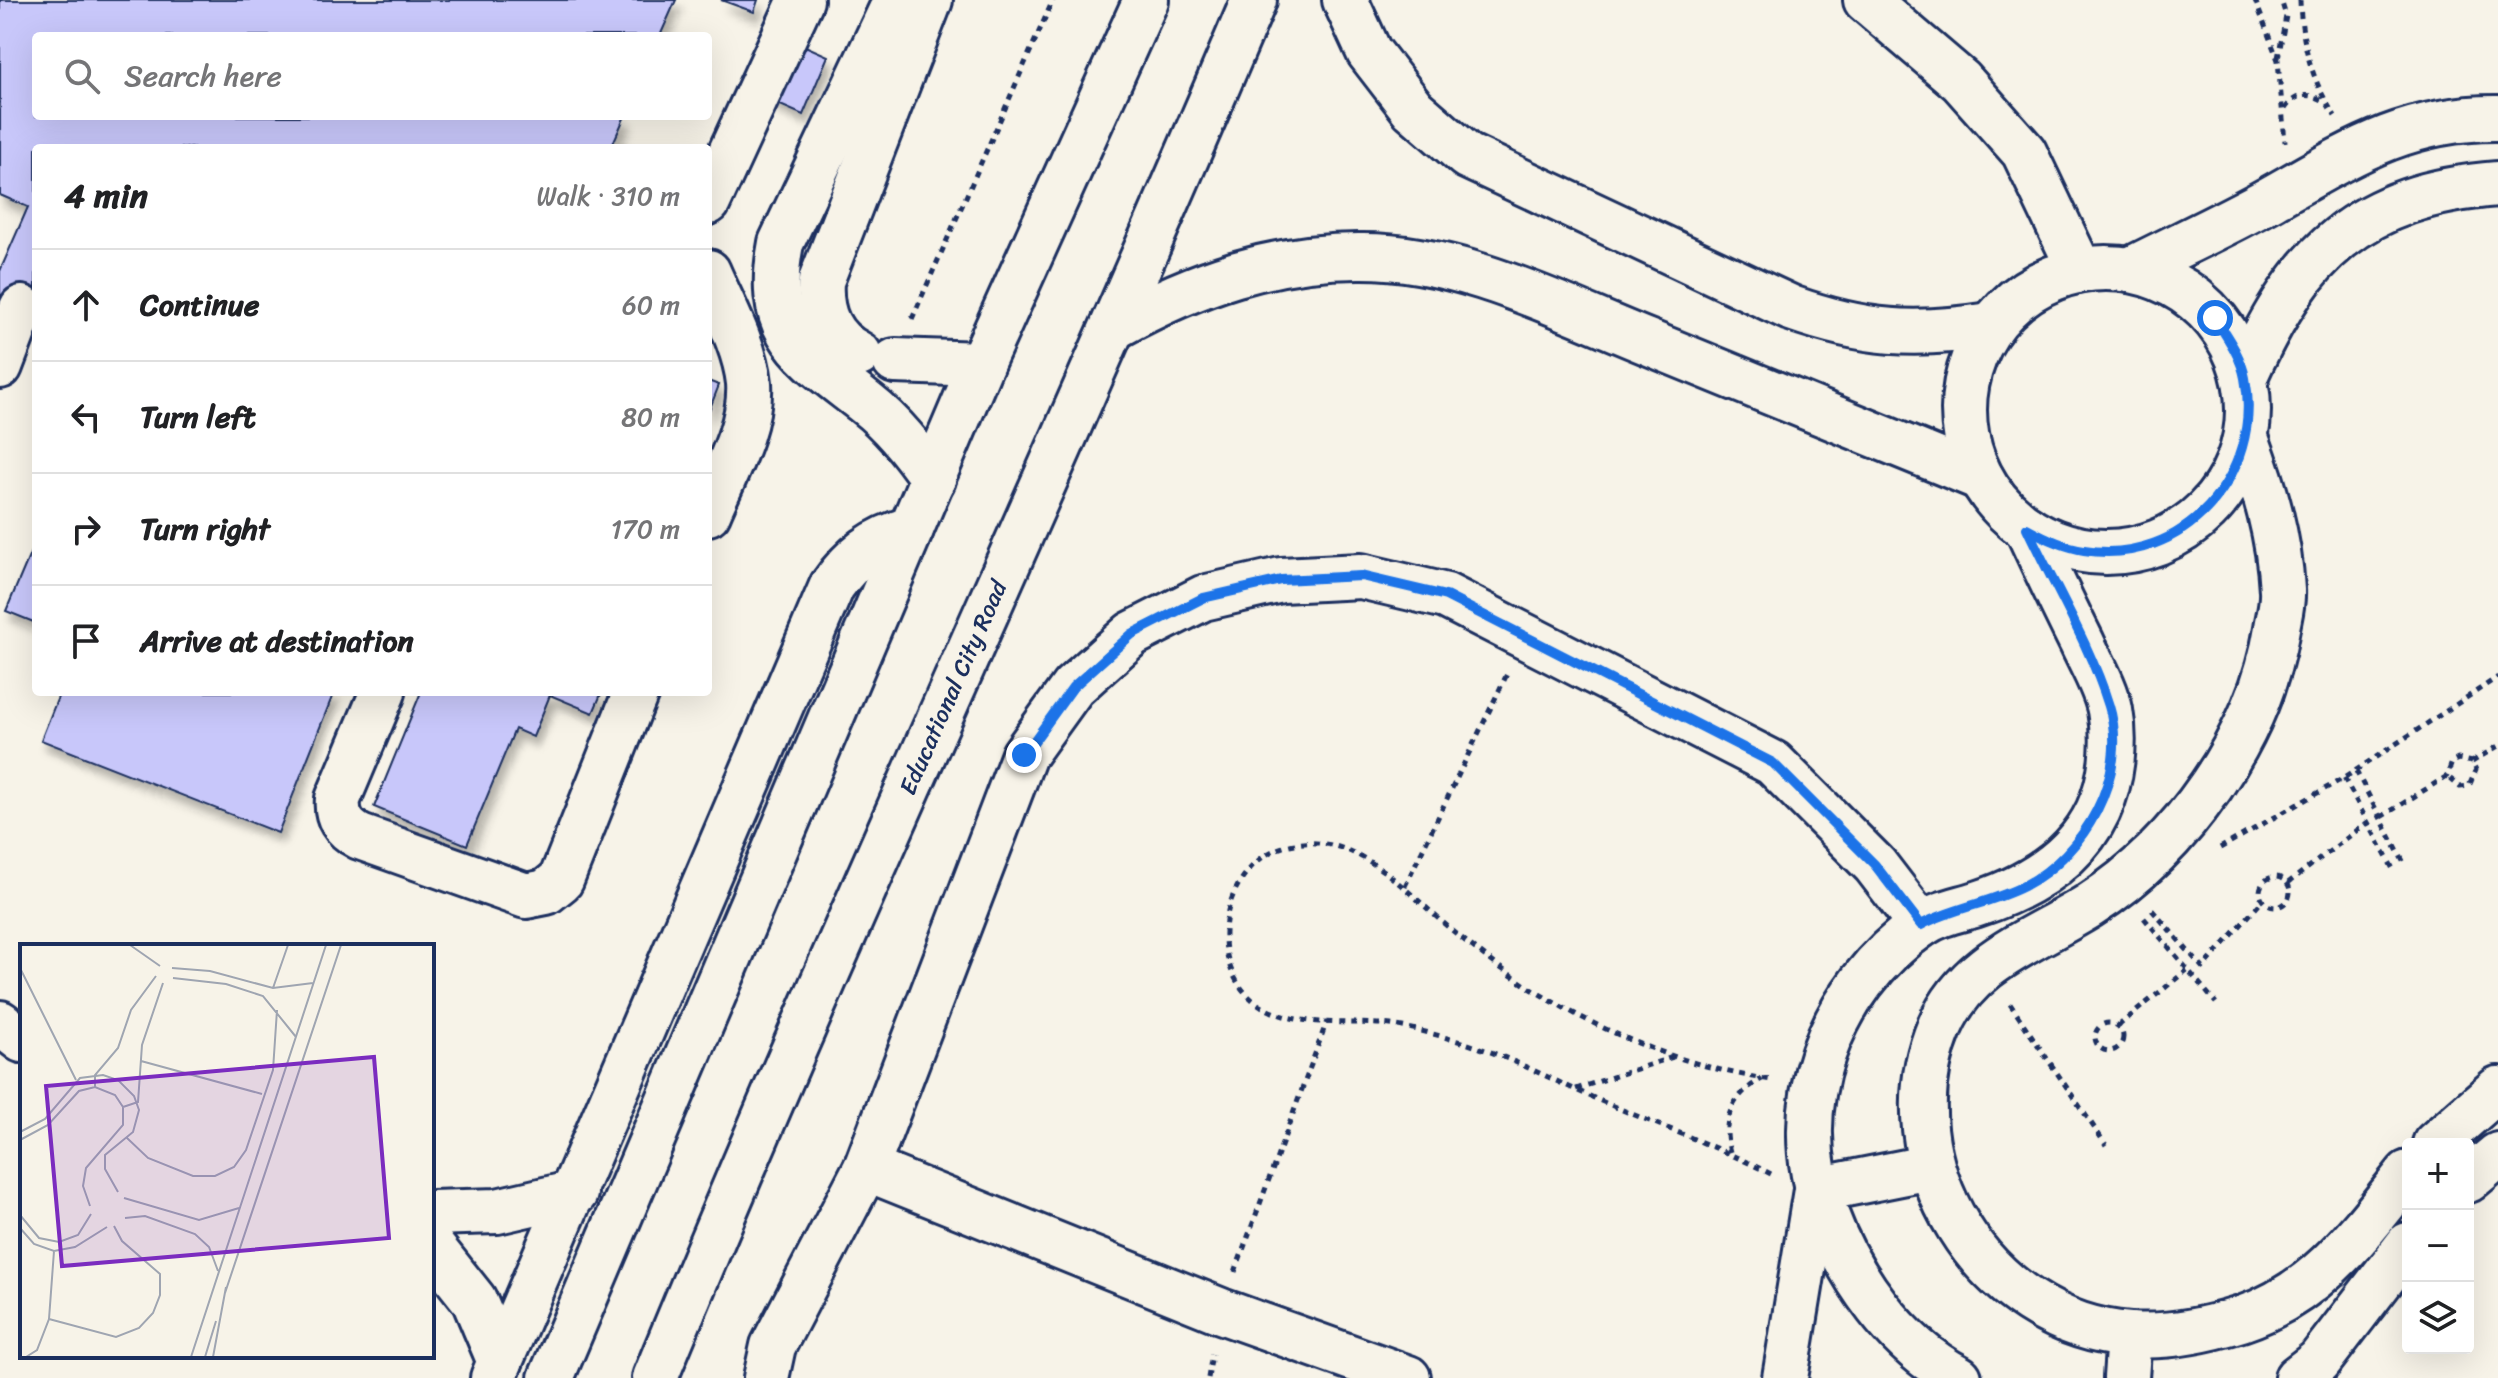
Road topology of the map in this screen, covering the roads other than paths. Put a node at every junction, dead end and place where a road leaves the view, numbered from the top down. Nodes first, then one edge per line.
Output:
1 (801, 0) edge
2 (896, 0) edge
3 (930, 0) edge
4 (1146, 0) edge
5 (1254, 0) edge
6 (1345, 0) edge
7 (1866, 0) edge
8 (2498, 118) edge
9 (2498, 184) edge
10 (712, 193) edge
11 (2080, 270) junction
12 (2130, 270) junction
13 (712, 282) edge
14 (1991, 325) junction
15 (1116, 326) junction
16 (981, 364) junction
17 (2245, 376) junction
18 (2246, 438) junction
19 (1981, 478) junction
20 (933, 479) junction
21 (712, 503) edge
22 (2027, 528) junction
23 (911, 529) junction
24 (381, 696) edge
25 (634, 696) edge
26 (1921, 925) junction
27 (0, 1023) edge
28 (20, 1038) edge
29 (0, 1044) edge
30 (20, 1052) edge
31 (0, 1064) edge
32 (20, 1065) edge
33 (2498, 1089) edge
34 (2442, 1138) edge
35 (2498, 1155) edge
36 (1931, 1167) junction
37 (866, 1168) junction
38 (2474, 1175) edge
39 (2402, 1181) edge
40 (575, 1193) junction
41 (1815, 1193) junction
42 (434, 1213) edge
43 (434, 1250) edge
44 (2402, 1253) edge
45 (2129, 1335) junction
46 (496, 1370) edge
47 (551, 1378) edge
48 (655, 1378) edge
49 (766, 1378) edge
50 (1408, 1378) edge
51 (1785, 1378) edge
52 (1959, 1378) edge
53 (2126, 1378) edge
54 (2297, 1378) edge

1 - 10 street
2 - 20 street
3 - 16 street
4 - 16 street
5 - 15 street, Educational City Road
6 - 14 street
7 - 11 street
8 - 12 street
9 - 17 street
11 - 12 street
11 - 14 street
12 - 17 street
13 - 21 street
14 - 19 street
15 - 19 street
15 - 48 street, Educational City Road
16 - 20 street
17 - 18 street
18 - 22 street
18 - 36 street
19 - 22 street
20 - 23 street
22 - 26 street
23 - 40 street
23 - 47 street
24 - 25 street
26 - 37 street
26 - 41 street
27 - 28 street
29 - 30 street
31 - 32 street
33 - 34 street
35 - 38 street
36 - 41 street
36 - 45 street
37 - 49 street
37 - 50 street
39 - 45 street
40 - 42 street
40 - 46 street
41 - 51 street
41 - 52 street
43 - 46 street
44 - 54 street
45 - 53 street

